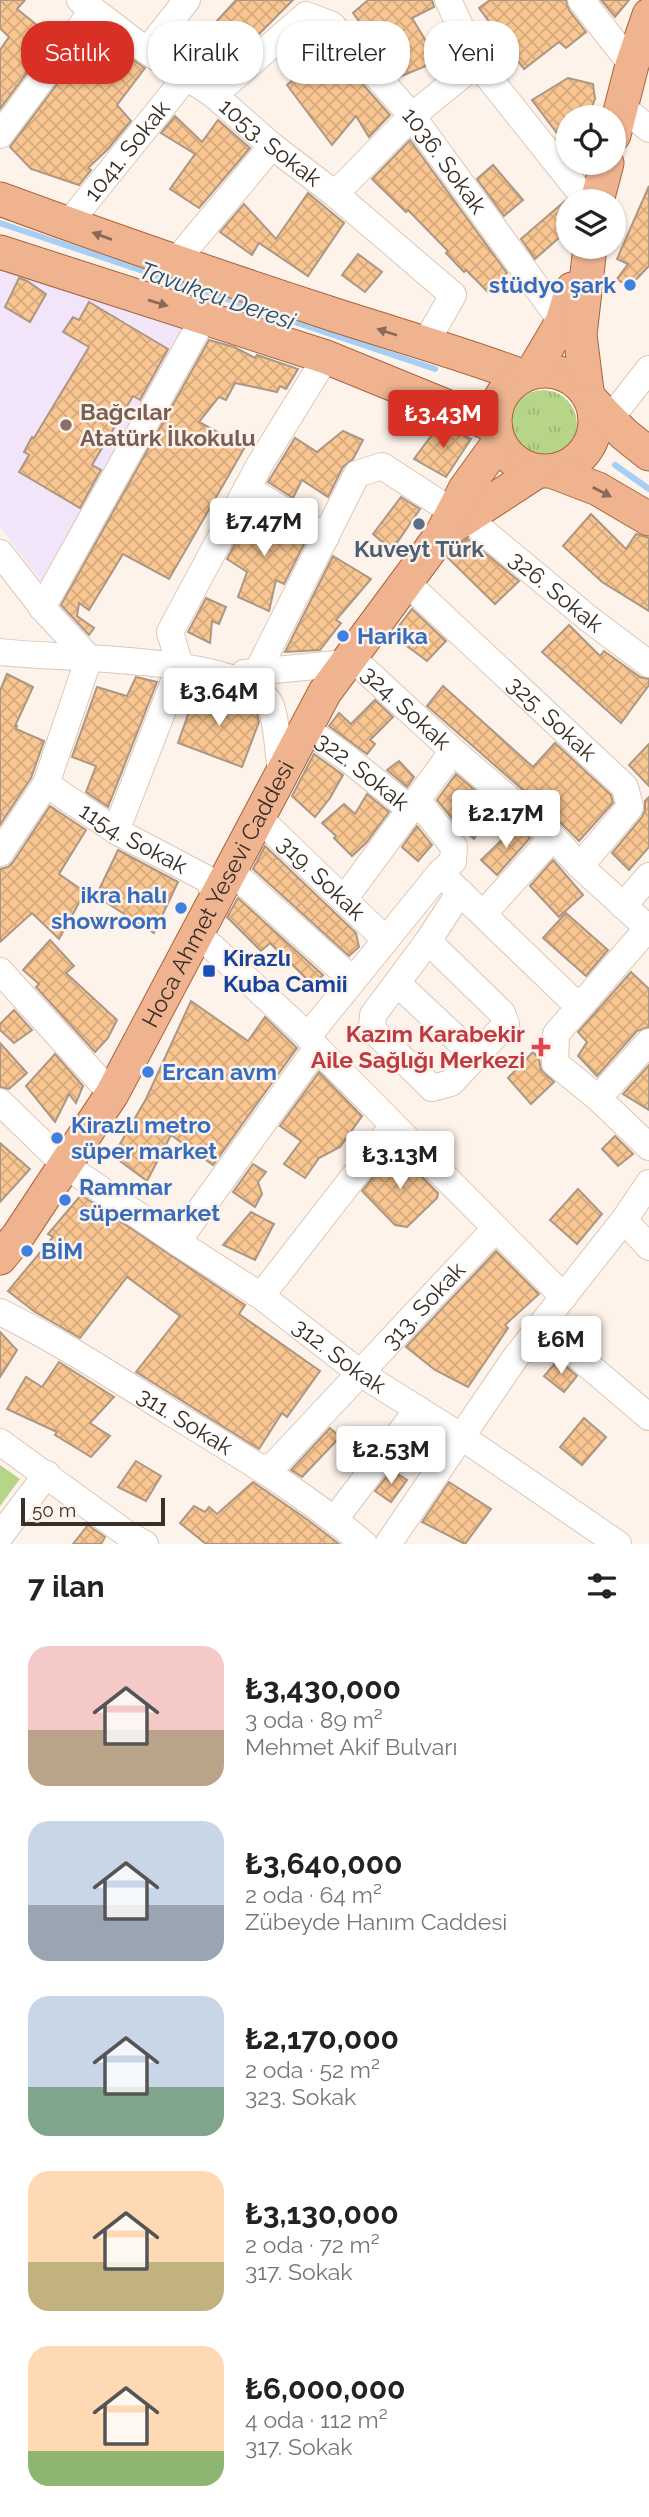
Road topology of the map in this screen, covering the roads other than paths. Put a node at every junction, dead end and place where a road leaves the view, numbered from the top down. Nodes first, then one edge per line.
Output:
1 (187, 0) edge
2 (448, 0) edge
3 (581, 0) edge
4 (87, 5) edge
5 (649, 15) edge
6 (458, 21) edge
7 (147, 51) joint
8 (632, 65) junction
9 (181, 84) edge
10 (198, 84) edge
11 (451, 84) edge
12 (494, 84) edge
13 (214, 95) junction
14 (622, 105) edge
15 (412, 116) junction
16 (626, 123) edge
17 (649, 128) edge
18 (0, 135) edge
19 (272, 146) junction
20 (577, 189) edge
21 (335, 194) junction
22 (0, 199) edge
23 (68, 224) junction
24 (0, 252) edge
25 (580, 259) edge
26 (589, 259) edge
27 (175, 262) junction
28 (204, 317) junction
29 (562, 322) junction
30 (425, 344) junction
31 (326, 358) junction
32 (649, 369) edge
33 (528, 373) junction
34 (596, 404) junction
35 (497, 434) junction
36 (649, 454) edge
37 (544, 471) junction
38 (247, 488) junction
39 (649, 519) edge
40 (453, 521) junction
41 (326, 537) junction
42 (0, 553) edge
43 (406, 582) junction
44 (42, 608) junction
45 (2, 658) edge
46 (89, 658) junction
47 (348, 660) junction
48 (649, 664) edge
49 (180, 666) junction
50 (257, 672) junction
51 (222, 676) junction
52 (305, 728) junction
53 (453, 751) junction
54 (281, 773) junction
55 (46, 784) junction
56 (410, 809) junction
57 (258, 817) junction
58 (116, 831) junction
59 (553, 837) junction
60 (0, 853) edge
61 (580, 866) junction
62 (440, 873) junction
63 (649, 876) edge
64 (222, 884) junction
65 (460, 892) junction
66 (345, 898) junction
67 (623, 906) junction
68 (483, 914) junction
69 (649, 929) edge
70 (197, 932) junction
71 (385, 939) junction
72 (428, 941) junction
73 (0, 971) edge
74 (353, 980) junction
75 (397, 983) junction
76 (579, 1007) junction
77 (312, 1042) junction
78 (649, 1042) edge
79 (476, 1057) junction
80 (112, 1094) junction
81 (598, 1098) junction
82 (0, 1102) edge
83 (393, 1126) junction
84 (649, 1147) edge
85 (65, 1165) junction
86 (649, 1183) edge
87 (624, 1220) junction
88 (495, 1229) junction
89 (177, 1242) junction
90 (649, 1247) edge
91 (0, 1258) edge
92 (261, 1296) junction
93 (564, 1297) junction
94 (0, 1312) edge
95 (541, 1325) junction
96 (360, 1373) junction
97 (418, 1409) junction
98 (649, 1418) edge
99 (462, 1437) junction
100 (0, 1442) edge
101 (262, 1468) junction
102 (47, 1474) junction
103 (335, 1519) junction
104 (0, 1536) edge
105 (130, 1541) edge
106 (364, 1544) edge
107 (388, 1544) edge
108 (618, 1544) edge

1 - 7 street
2 - 6 street
3 - 8 street
4 - 7 street, 1053. Sokak
4 - 18 street
5 - 8 main road
8 - 14 main road
9 - 23 street, 1041. Sokak
10 - 13 street, 1053. Sokak
11 - 15 street
12 - 20 street
13 - 15 street, 1036. Sokak
13 - 19 street, 1053. Sokak
15 - 21 street
15 - 29 street, 1036. Sokak
16 - 17 street
19 - 21 street, 1053. Sokak
19 - 27 street
21 - 30 street, 1053. Sokak
22 - 23 main road
27 -> 23 main road
24 -> 28 main road
25 - 29 main road
26 - 34 main road
30 -> 27 main road
28 - 31 main road
28 - 44 street
29 - 33 main road
30 - 33 main road
31 - 35 main road
31 - 38 street
32 - 34 street
33 - 34 main road
33 - 35 main road
34 - 36 main road
34 - 37 main road
35 - 37 main road
35 - 40 main road
37 -> 39 main road
37 - 40 main road
38 - 41 street
38 - 49 street
40 - 41 street, 326. Sokak
40 - 43 main road, Hoca Ahmet Yesevi Caddesi
40 - 48 street, 326. Sokak
41 - 50 street
42 - 44 street
43 - 47 main road, Hoca Ahmet Yesevi Caddesi
43 - 61 street, 325. Sokak
44 - 46 street
45 - 46 street
46 - 49 street
46 - 55 street
47 - 50 street
47 - 52 main road, Hoca Ahmet Yesevi Caddesi
47 - 53 street, 324. Sokak
49 - 51 street
49 - 58 street
50 - 51 street
51 - 54 street
52 - 54 main road, Hoca Ahmet Yesevi Caddesi
52 - 56 street, 322. Sokak
53 - 56 street
53 - 59 street, 324. Sokak
54 - 57 main road, Hoca Ahmet Yesevi Caddesi
55 - 58 street, 1154. Sokak
55 - 60 street
56 - 62 street, 322. Sokak
56 - 66 street
57 - 64 main road, Hoca Ahmet Yesevi Caddesi
57 - 66 street, 319. Sokak
58 - 64 street, 1154. Sokak
59 - 61 street, 324. Sokak
59 - 68 street
61 - 67 street, 324. Sokak
62 - 65 street
62 - 71 street, 322. Sokak
63 - 67 street
64 - 70 main road, Hoca Ahmet Yesevi Caddesi
64 - 74 street, 1154. Sokak
65 - 68 street
65 - 72 street
66 - 71 street, 319. Sokak
67 - 69 street, 324. Sokak
68 - 76 street
69 - 76 street
70 - 77 street
70 - 80 main road, Hoca Ahmet Yesevi Caddesi
71 - 74 street, 322. Sokak
72 - 75 street
72 - 79 street
73 - 80 street
74 - 77 street, 322. Sokak
75 - 79 street
75 - 79 street
76 - 81 street
77 - 83 street
77 - 89 street, 322. Sokak
78 - 81 street
80 - 85 main road, Hoca Ahmet Yesevi Caddesi
81 - 84 street
82 - 85 street, 312. Sokak
83 - 88 street
83 - 92 street
85 - 89 street, 312. Sokak
85 - 91 main road, Hoca Ahmet Yesevi Caddesi
86 - 87 street
87 - 90 street
87 - 93 street
88 - 93 street
88 - 96 street, 313. Sokak
89 - 92 street, 312. Sokak
92 - 96 street, 312. Sokak
93 - 95 street
94 - 101 street, 311. Sokak
95 - 98 street
95 - 99 street
96 - 97 street, 312. Sokak
96 - 101 street, 313. Sokak
97 - 99 street, 312. Sokak
97 - 103 street
99 - 107 street
99 - 108 street, 312. Sokak
100 - 102 street
101 - 103 street, 311. Sokak
102 - 104 street
102 - 105 street
103 - 106 street, 311. Sokak

